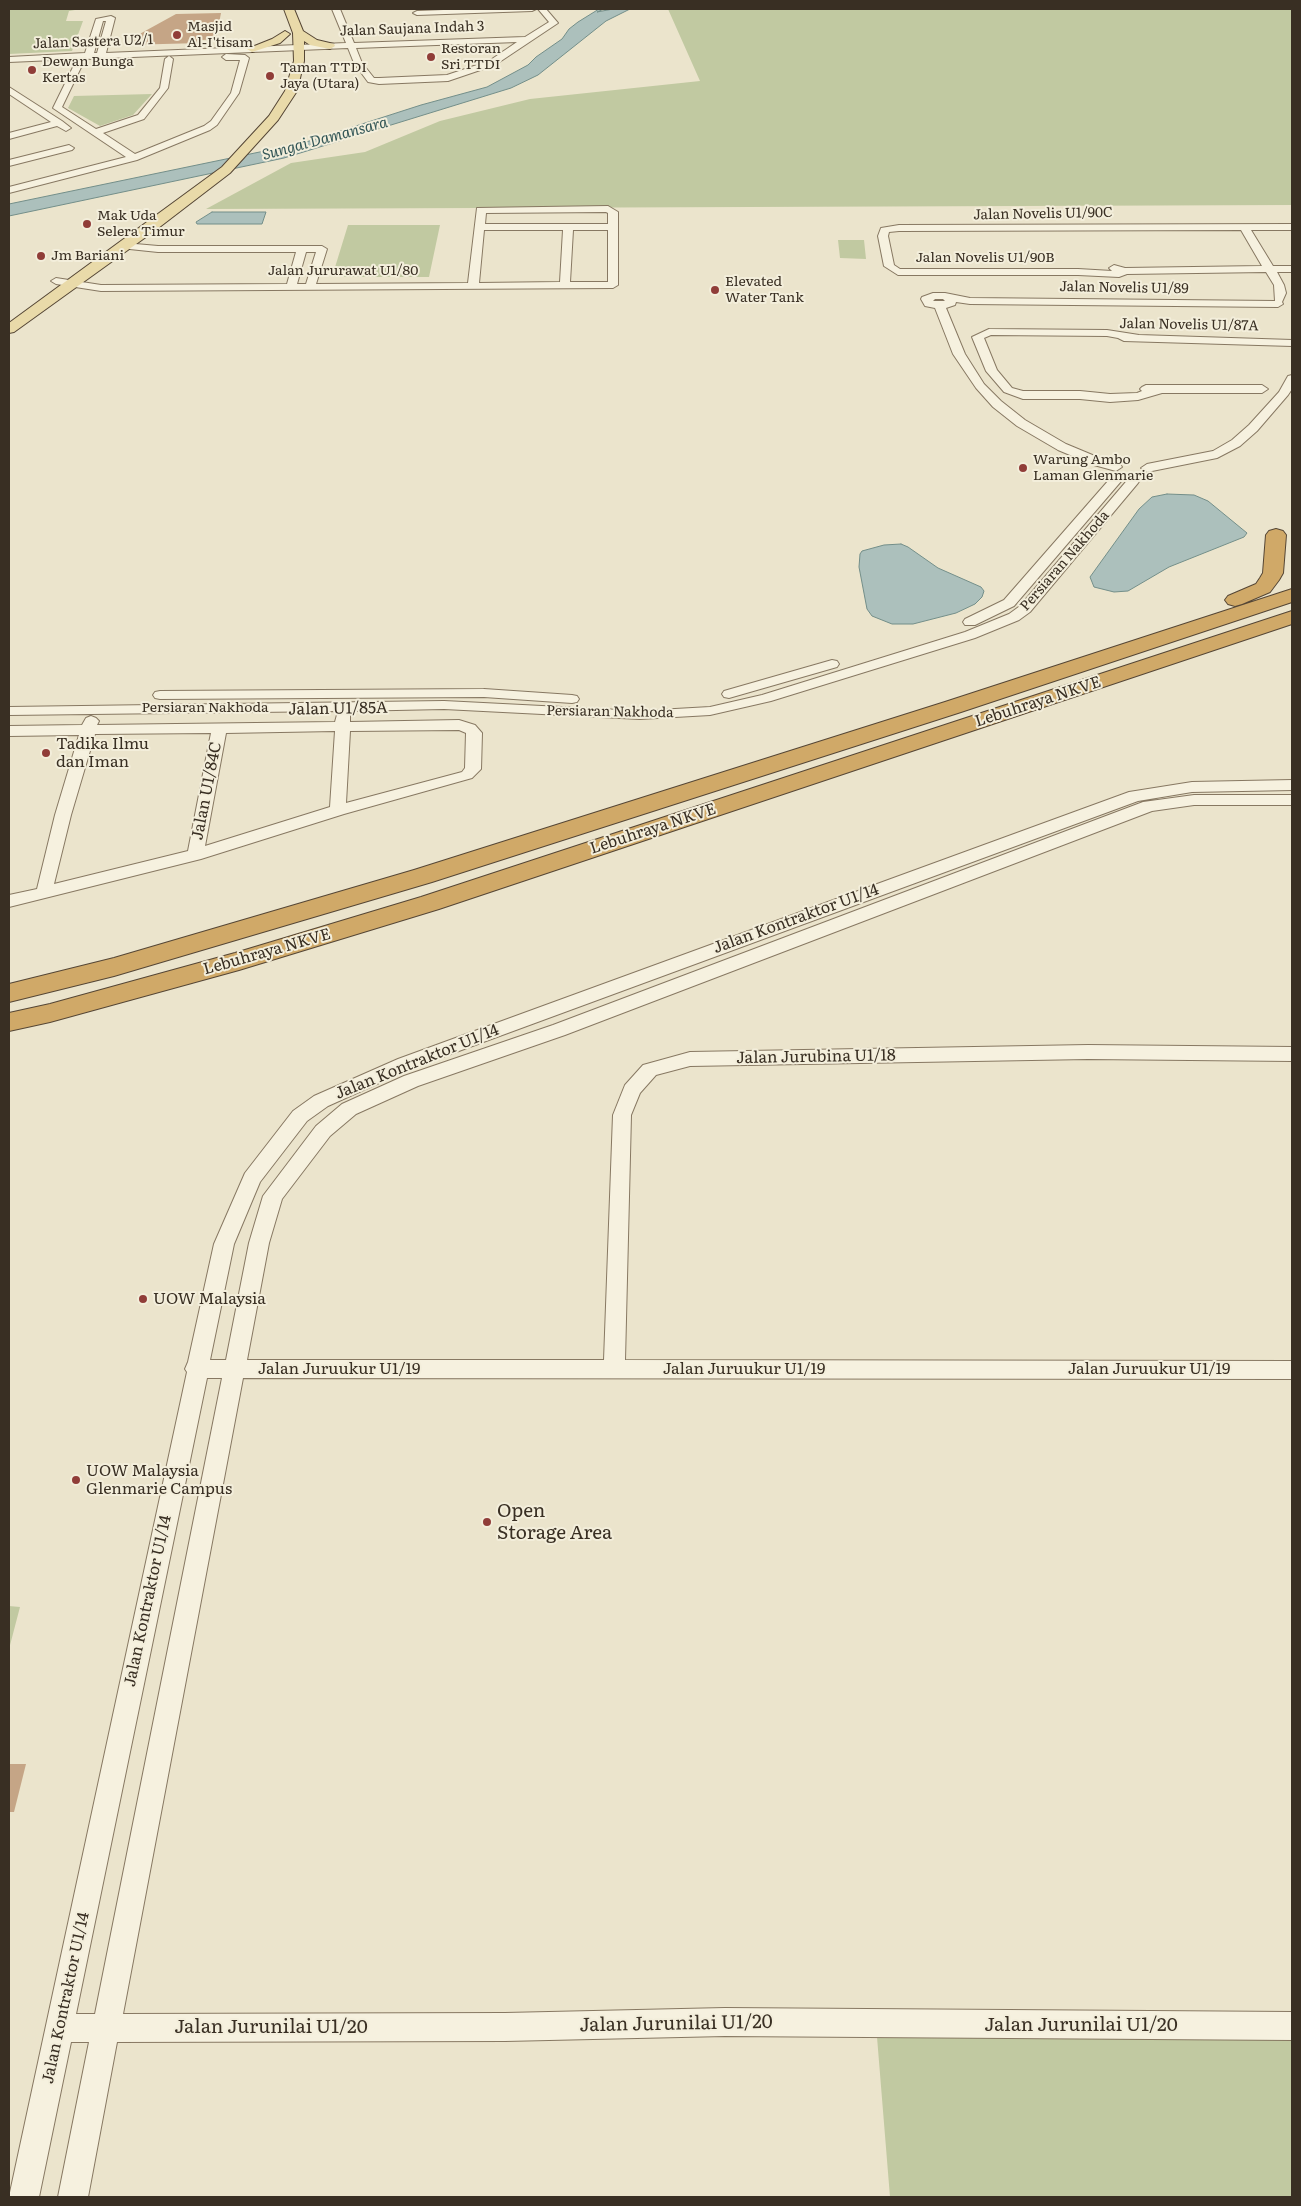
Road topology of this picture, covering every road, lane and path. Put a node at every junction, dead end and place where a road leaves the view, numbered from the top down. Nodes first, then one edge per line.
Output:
1 (289, 9) edge
2 (336, 9) edge
3 (532, 9) edge
4 (542, 9) edge
5 (418, 14) edge
6 (298, 33) junction
7 (527, 39) junction
8 (330, 46) junction
9 (350, 46) junction
10 (285, 48) junction
11 (299, 48) junction
12 (252, 49) junction
13 (101, 55) junction
14 (84, 58) junction
15 (9, 59) edge
16 (169, 59) junction
17 (299, 61) junction
18 (9, 90) edge
19 (256, 122) dead end
20 (59, 123) junction
21 (74, 133) dead end
22 (95, 133) junction
23 (9, 136) edge
24 (69, 148) dead end
25 (104, 153) dead end
26 (134, 158) junction
27 (118, 162) junction
28 (9, 163) edge
29 (9, 190) edge
30 (568, 227) junction
31 (613, 227) junction
32 (481, 228) junction
33 (1292, 228) edge
34 (1245, 229) junction
35 (124, 246) junction
36 (302, 249) junction
37 (1292, 269) edge
38 (893, 270) joint
39 (1269, 270) junction
40 (1125, 271) joint
41 (56, 281) junction
42 (74, 284) junction
43 (566, 285) junction
44 (473, 286) junction
45 (291, 287) junction
46 (310, 287) junction
47 (1285, 301) edge
48 (946, 303) joint
49 (9, 315) edge
50 (9, 330) edge
51 (1083, 336) junction
52 (1292, 343) edge
53 (1019, 344) dead end
54 (1292, 378) edge
55 (1262, 389) dead end
56 (1158, 390) joint
57 (1080, 394) joint
58 (1288, 395) edge
59 (1124, 467) junction
60 (1147, 468) junction
61 (1134, 480) junction
62 (1276, 535) dead end
63 (1292, 595) edge
64 (1292, 617) edge
65 (9, 699) edge
66 (96, 702) junction
67 (344, 707) junction
68 (953, 707) junction
69 (9, 711) edge
70 (343, 726) junction
71 (219, 728) junction
72 (88, 730) junction
73 (9, 731) edge
74 (1289, 797) edge
75 (338, 810) junction
76 (196, 855) junction
77 (44, 893) junction
78 (9, 900) edge
79 (9, 993) edge
80 (9, 1022) edge
81 (1292, 1054) edge
82 (196, 1369) junction
83 (235, 1369) junction
84 (614, 1369) junction
85 (1292, 1370) edge
86 (1292, 2026) edge
87 (60, 2028) junction
88 (106, 2028) junction
89 (24, 2197) edge
90 (73, 2197) edge

1 - 6 main road
2 - 9 street
3 - 5 street
4 - 7 street
6 - 8 main road
6 - 11 main road
7 - 9 street, Jalan Saujana Indah 3
7 - 9 street
8 - 9 street, Jalan Saujana Indah 3
8 - 11 street, Jalan Saujana Indah 3
8 - 17 main road
10 - 11 street, Jalan Sastera U2/1
10 - 12 street, Jalan Sastera U2/1
10 - 12 main road
10 - 12 main road
11 - 17 main road
12 - 13 street, Jalan Sastera U2/1
13 - 14 street, Jalan Sastera U2/1
13 - 14 street
14 - 15 street, Jalan Sastera U2/1
14 - 16 street
14 - 22 street
16 - 22 street
16 - 26 street
17 - 35 main road
18 - 20 street
19 - 41 main road
20 - 21 street
20 - 23 street
22 - 26 street
24 - 28 street
25 - 27 street
26 - 27 street
27 - 29 street
30 - 31 street
30 - 32 street
30 - 43 street
31 - 32 street
31 - 43 street, Jalan Jururawat U1/80
32 - 44 street
33 - 34 street
34 - 38 street, Jalan Novelis U1/90C
34 - 39 street
35 - 36 street
35 - 42 main road
36 - 45 street
36 - 46 street
37 - 39 street
38 - 40 street, Jalan Novelis U1/90B
39 - 40 street, Jalan Novelis U1/90B
39 - 47 street
41 - 42 street, Jalan Jururawat U1/80
41 - 49 main road
42 - 45 street, Jalan Jururawat U1/80
42 - 50 main road
43 - 44 street, Jalan Jururawat U1/80
44 - 46 street, Jalan Jururawat U1/80
45 - 46 street, Jalan Jururawat U1/80
47 - 48 street, Jalan Novelis U1/89
48 - 59 street
51 - 52 street, Jalan Novelis U1/87A
51 - 53 street, Jalan Novelis U1/87A
51 - 57 street, Jalan Novelis U1/87A
54 - 58 street
55 - 56 street
56 - 57 street
58 - 60 street
59 - 60 street
59 - 61 street
59 - 66 street, Persiaran Nakhoda
60 - 61 street
61 - 67 street, Persiaran Nakhoda
62 - 68 highway
63 - 68 highway, Lebuhraya NKVE
64 - 80 highway, Lebuhraya NKVE
65 - 66 street, Persiaran Nakhoda
66 - 67 street, Persiaran Nakhoda
66 - 69 street, Persiaran Nakhoda
66 - 72 street
67 - 70 street
68 - 79 highway, Lebuhraya NKVE
70 - 71 street, Jalan U1/85A
70 - 75 street
70 - 75 street, Jalan U1/85A
71 - 72 street, Jalan U1/85A
71 - 76 street, Jalan U1/84C
72 - 73 street, Jalan U1/85A
72 - 77 street
74 - 82 street, Jalan Kontraktor U1/14
74 - 83 street, Jalan Kontraktor U1/14
75 - 76 street
76 - 77 street
77 - 78 street
81 - 84 street, Jalan Jurubina U1/18
82 - 83 street, Jalan Juruukur U1/19
82 - 87 street, Jalan Kontraktor U1/14
83 - 84 street, Jalan Juruukur U1/19
83 - 88 street, Jalan Kontraktor U1/14
84 - 85 street, Jalan Juruukur U1/19
86 - 88 street, Jalan Jurunilai U1/20
87 - 88 street, Jalan Jurunilai U1/20
87 - 89 street, Jalan Kontraktor U1/14
88 - 90 street, Jalan Kontraktor U1/14

